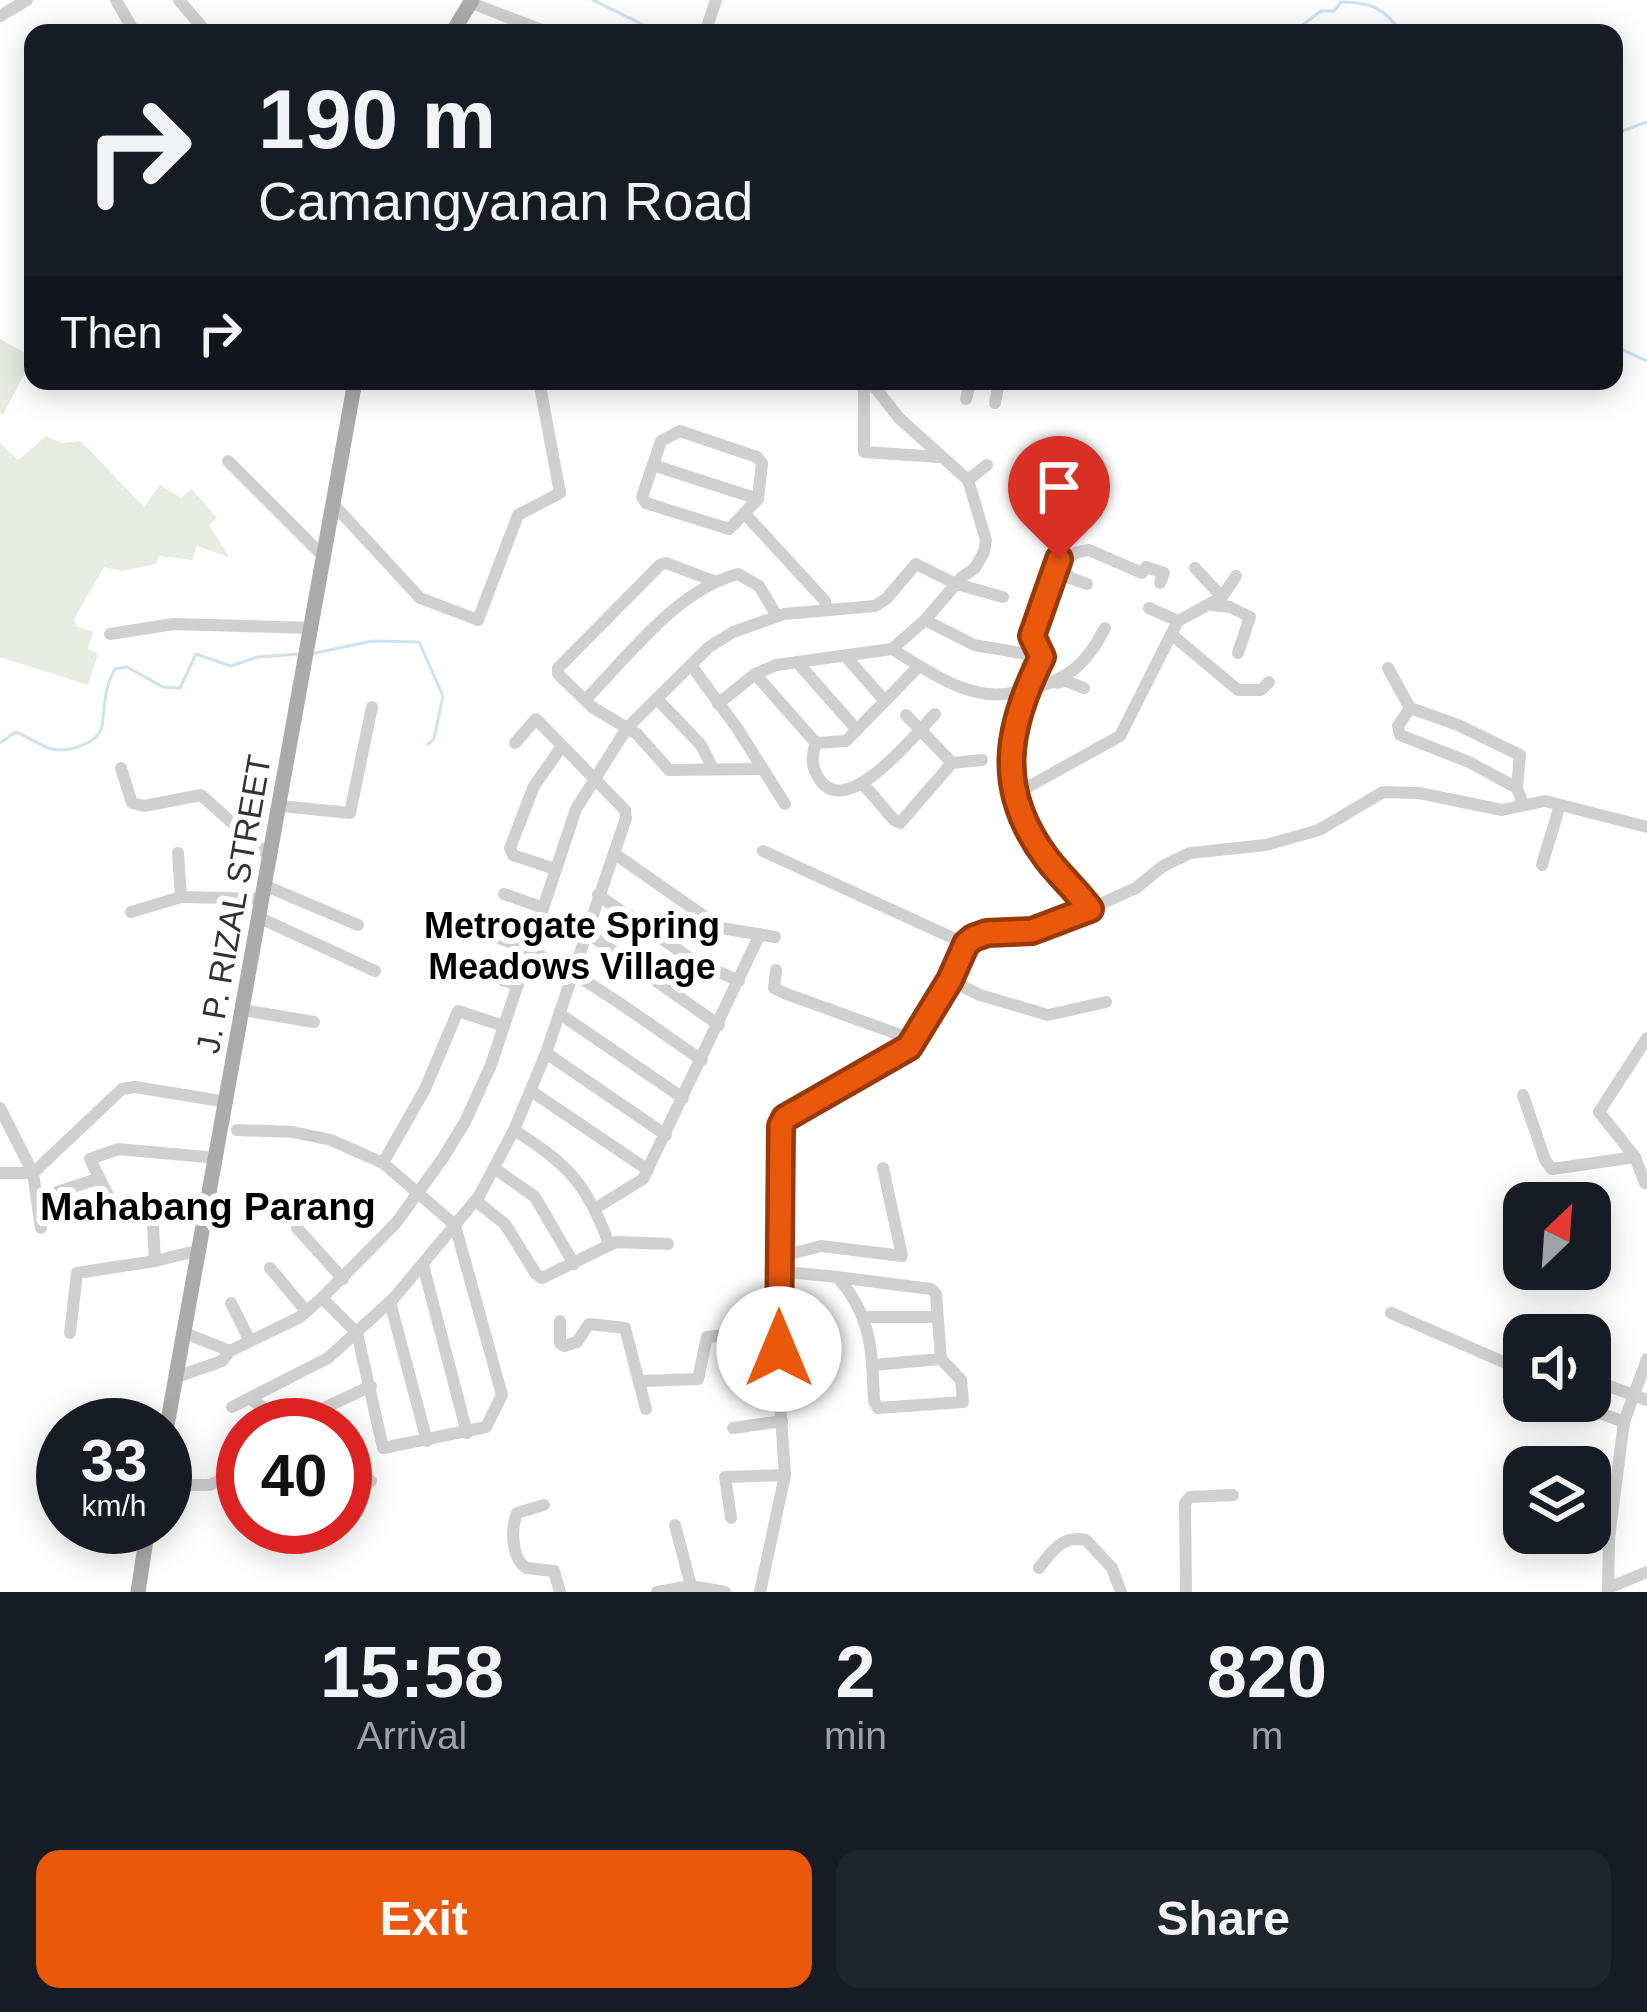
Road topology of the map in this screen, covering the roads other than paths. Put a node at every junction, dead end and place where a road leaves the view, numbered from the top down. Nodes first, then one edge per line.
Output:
1 (27, 0) edge
2 (179, 0) edge
3 (471, 2) edge
4 (0, 16) edge
5 (199, 24) edge
6 (527, 24) edge
7 (353, 390) edge
8 (541, 390) edge
9 (867, 390) edge
10 (875, 390) edge
11 (885, 390) edge
12 (968, 390) edge
13 (997, 390) edge
14 (881, 397) junction
15 (966, 399) dead end
16 (995, 403) dead end
17 (941, 457) junction
18 (228, 460) dead end
19 (653, 465) junction
20 (987, 465) dead end
21 (968, 480) junction
22 (575, 485) dead end
23 (560, 494) junction
24 (758, 499) junction
25 (334, 505) junction
26 (745, 514) junction
27 (325, 558) junction
28 (1059, 559) junction
29 (1195, 568) dead end
30 (1236, 576) dead end
31 (714, 581) junction
32 (1160, 583) dead end
33 (956, 584) junction
34 (1087, 584) dead end
35 (1003, 597) dead end
36 (1217, 601) junction
37 (1149, 608) dead end
38 (826, 610) junction
39 (777, 616) junction
40 (926, 620) junction
41 (1105, 628) dead end
42 (1174, 628) junction
43 (311, 633) junction
44 (110, 634) dead end
45 (892, 649) junction
46 (1238, 653) dead end
47 (847, 658) junction
48 (797, 662) junction
49 (691, 665) junction
50 (919, 666) junction
51 (1388, 668) dead end
52 (755, 674) junction
53 (1269, 682) dead end
54 (1030, 683) junction
55 (1052, 684) junction
56 (1084, 688) dead end
57 (657, 699) junction
58 (585, 700) junction
59 (885, 701) junction
60 (718, 704) junction
61 (372, 707) dead end
62 (1410, 708) junction
63 (935, 714) dead end
64 (905, 715) dead end
65 (627, 728) junction
66 (920, 729) junction
67 (856, 730) junction
68 (515, 742) dead end
69 (816, 743) junction
70 (562, 746) junction
71 (982, 760) dead end
72 (952, 763) junction
73 (121, 768) dead end
74 (713, 769) junction
75 (763, 769) junction
76 (595, 780) junction
77 (864, 784) junction
78 (1517, 788) junction
79 (1017, 793) junction
80 (785, 804) dead end
81 (1523, 804) junction
82 (1560, 805) junction
83 (280, 806) junction
84 (1647, 827) edge
85 (763, 851) dead end
86 (178, 854) dead end
87 (615, 854) junction
88 (271, 858) junction
89 (1542, 865) dead end
90 (555, 869) junction
91 (264, 892) junction
92 (503, 894) dead end
93 (598, 895) junction
94 (181, 897) junction
95 (542, 907) junction
96 (1090, 909) junction
97 (131, 912) dead end
98 (260, 918) junction
99 (358, 925) dead end
100 (586, 932) junction
101 (760, 934) junction
102 (490, 935) dead end
103 (775, 937) dead end
104 (966, 944) junction
105 (530, 950) junction
106 (776, 970) dead end
107 (375, 971) dead end
108 (473, 971) dead end
109 (572, 973) junction
110 (950, 980) junction
111 (739, 981) junction
112 (518, 985) junction
113 (1106, 1001) dead end
114 (244, 1010) junction
115 (560, 1013) junction
116 (314, 1022) dead end
117 (719, 1025) junction
118 (504, 1026) junction
119 (1647, 1038) edge
120 (914, 1040) junction
121 (546, 1053) junction
122 (702, 1060) junction
123 (531, 1090) junction
124 (1523, 1094) dead end
125 (683, 1098) junction
126 (227, 1102) junction
127 (0, 1108) edge
128 (237, 1130) dead end
129 (514, 1130) junction
130 (666, 1135) junction
131 (1635, 1157) junction
132 (217, 1158) junction
133 (383, 1163) junction
134 (494, 1168) junction
135 (883, 1168) dead end
136 (648, 1170) junction
137 (0, 1172) edge
138 (33, 1173) junction
139 (97, 1179) junction
140 (1646, 1183) edge
141 (420, 1192) junction
142 (39, 1198) junction
143 (1647, 1200) edge
144 (476, 1201) junction
145 (596, 1208) junction
146 (455, 1226) junction
147 (41, 1228) dead end
148 (298, 1228) dead end
149 (609, 1244) junction
150 (668, 1244) dead end
151 (200, 1250) junction
152 (779, 1257) junction
153 (155, 1261) junction
154 (574, 1264) junction
155 (424, 1265) junction
156 (270, 1268) dead end
157 (779, 1276) junction
158 (837, 1277) junction
159 (343, 1279) junction
160 (322, 1298) junction
161 (390, 1301) junction
162 (231, 1303) dead end
163 (307, 1312) junction
164 (1390, 1313) dead end
165 (863, 1317) junction
166 (937, 1317) junction
167 (560, 1321) dead end
168 (781, 1324) junction
169 (70, 1333) dead end
170 (185, 1333) junction
171 (357, 1333) junction
172 (250, 1341) junction
173 (203, 1343) junction
174 (230, 1352) junction
175 (941, 1359) junction
176 (1647, 1359) edge
177 (1503, 1362) edge
178 (872, 1365) junction
179 (199, 1368) junction
180 (177, 1377) junction
181 (640, 1381) junction
182 (371, 1386) junction
183 (1611, 1387) edge
184 (173, 1398) edge
185 (252, 1398) edge
186 (345, 1398) edge
187 (1640, 1398) edge
188 (646, 1409) dead end
189 (1611, 1417) edge
190 (782, 1421) junction
191 (1624, 1422) junction
192 (733, 1428) dead end
193 (467, 1433) junction
194 (427, 1441) junction
195 (784, 1475) junction
196 (1233, 1495) dead end
197 (544, 1504) dead end
198 (731, 1518) dead end
199 (675, 1525) dead end
200 (144, 1554) edge
201 (1039, 1568) dead end
202 (1647, 1572) edge
203 (691, 1586) junction
204 (1608, 1590) edge
205 (138, 1592) edge
206 (560, 1592) edge
207 (657, 1592) edge
208 (725, 1592) edge
209 (760, 1592) edge
210 (1121, 1592) edge
211 (1186, 1592) edge

1 - 4 street
2 - 5 street
3 - 6 street
7 - 25 main road, J. P. RIZAL STREET
8 - 23 street
9 - 17 street
10 - 14 street
11 - 14 street
12 - 15 street
13 - 16 street
14 - 17 street
17 - 21 street
18 - 27 street
19 - 24 street
19 - 24 street
19 - 26 street
20 - 21 street
21 - 33 street
22 - 23 street
23 - 25 street
24 - 26 street
25 - 27 main road, J. P. RIZAL STREET
26 - 38 street
27 - 43 main road, J. P. RIZAL STREET
28 - 32 street
28 - 34 street
28 - 54 street
29 - 36 street
30 - 36 street
31 - 39 street
31 - 58 street
31 - 58 street
33 - 35 street
33 - 38 street
33 - 40 street
36 - 42 street
36 - 46 street
37 - 42 street
38 - 39 street
39 - 49 street
40 - 45 street
40 - 50 street
41 - 55 street
42 - 53 street
42 - 79 street
43 - 44 street
43 - 83 main road, J. P. RIZAL STREET
45 - 47 street
45 - 50 street
47 - 48 street
47 - 59 street
48 - 52 street
48 - 67 street
49 - 57 street
49 - 60 street
50 - 59 street
51 - 62 street
52 - 60 street
52 - 69 street
54 - 55 street
54 - 79 street
55 - 56 street
57 - 65 street
57 - 74 street
58 - 65 street
59 - 67 street
60 - 75 street
61 - 83 street
62 - 78 street
62 - 78 street
63 - 66 street
64 - 66 street
65 - 74 street
65 - 76 street
66 - 72 street
66 - 77 street
67 - 69 street
68 - 70 street
69 - 77 street
70 - 76 street
70 - 90 street
71 - 72 street
72 - 77 street
73 - 88 street
74 - 75 street
75 - 80 street
76 - 87 street
76 - 90 street
78 - 81 street
79 - 96 street
81 - 82 street
81 - 96 street
82 - 84 street
82 - 89 street
83 - 88 main road, J. P. RIZAL STREET
85 - 104 street
86 - 94 street
87 - 93 street
87 - 101 street
88 - 91 main road, J. P. RIZAL STREET
90 - 95 street
91 - 94 street
91 - 98 main road, J. P. RIZAL STREET
91 - 99 street
92 - 95 street
93 - 100 street
93 - 111 street
94 - 97 street
95 - 105 street
96 - 104 street
98 - 107 street
98 - 114 main road, J. P. RIZAL STREET
100 - 109 street
100 - 117 street
101 - 103 street
101 - 111 street
102 - 105 street
104 - 110 street
105 - 109 street
105 - 112 street
106 - 120 street
108 - 112 street
109 - 115 street
109 - 122 street
110 - 113 street
110 - 120 street
111 - 117 street
112 - 118 street
114 - 116 street
114 - 126 main road, J. P. RIZAL STREET
115 - 121 street
115 - 125 street
117 - 122 street
118 - 133 street
118 - 141 street
119 - 131 street
120 - 152 street
121 - 123 street
121 - 130 street
122 - 125 street
123 - 129 street
123 - 136 street
124 - 131 street
125 - 130 street
126 - 132 main road, J. P. RIZAL STREET
126 - 138 street
127 - 138 street
128 - 133 street
129 - 134 street
129 - 145 street
130 - 136 street
131 - 140 street
132 - 139 street
132 - 151 main road, J. P. RIZAL STREET
133 - 141 street
134 - 144 street
134 - 154 street
135 - 152 street
136 - 145 street
137 - 138 street
138 - 142 street
139 - 142 street
139 - 153 street
140 - 143 street
141 - 146 street
141 - 159 street
142 - 147 street
144 - 146 street
144 - 154 street
145 - 149 street
146 - 155 street
146 - 193 street
148 - 159 street
149 - 150 street
149 - 154 street
151 - 153 street
151 - 170 main road, J. P. RIZAL STREET
152 - 157 street
153 - 169 street
155 - 161 street
155 - 193 street
156 - 163 street
157 - 158 street
157 - 168 street
158 - 165 street
158 - 166 street
159 - 160 street
160 - 163 street
160 - 171 street
161 - 171 street
161 - 194 street
162 - 172 street
163 - 172 street
164 - 177 street
165 - 166 street
165 - 178 street
166 - 175 street
167 - 181 street
168 - 181 street
168 - 190 street
170 - 173 street
170 - 180 main road, J. P. RIZAL STREET
171 - 182 street
171 - 185 street
172 - 174 street
173 - 174 street
173 - 179 street
174 - 179 street
175 - 178 street
175 - 178 street
176 - 187 street
179 - 180 street
180 - 184 main road, J. P. RIZAL STREET
181 - 188 street
182 - 186 street
182 - 194 street
183 - 187 street
187 - 191 street
189 - 191 street
190 - 192 street
190 - 195 street
191 - 204 street
193 - 194 street
195 - 198 street
195 - 209 street
196 - 211 street
197 - 206 street
199 - 203 street
200 - 205 main road
201 - 210 street
202 - 204 street
203 - 207 street
203 - 208 street

